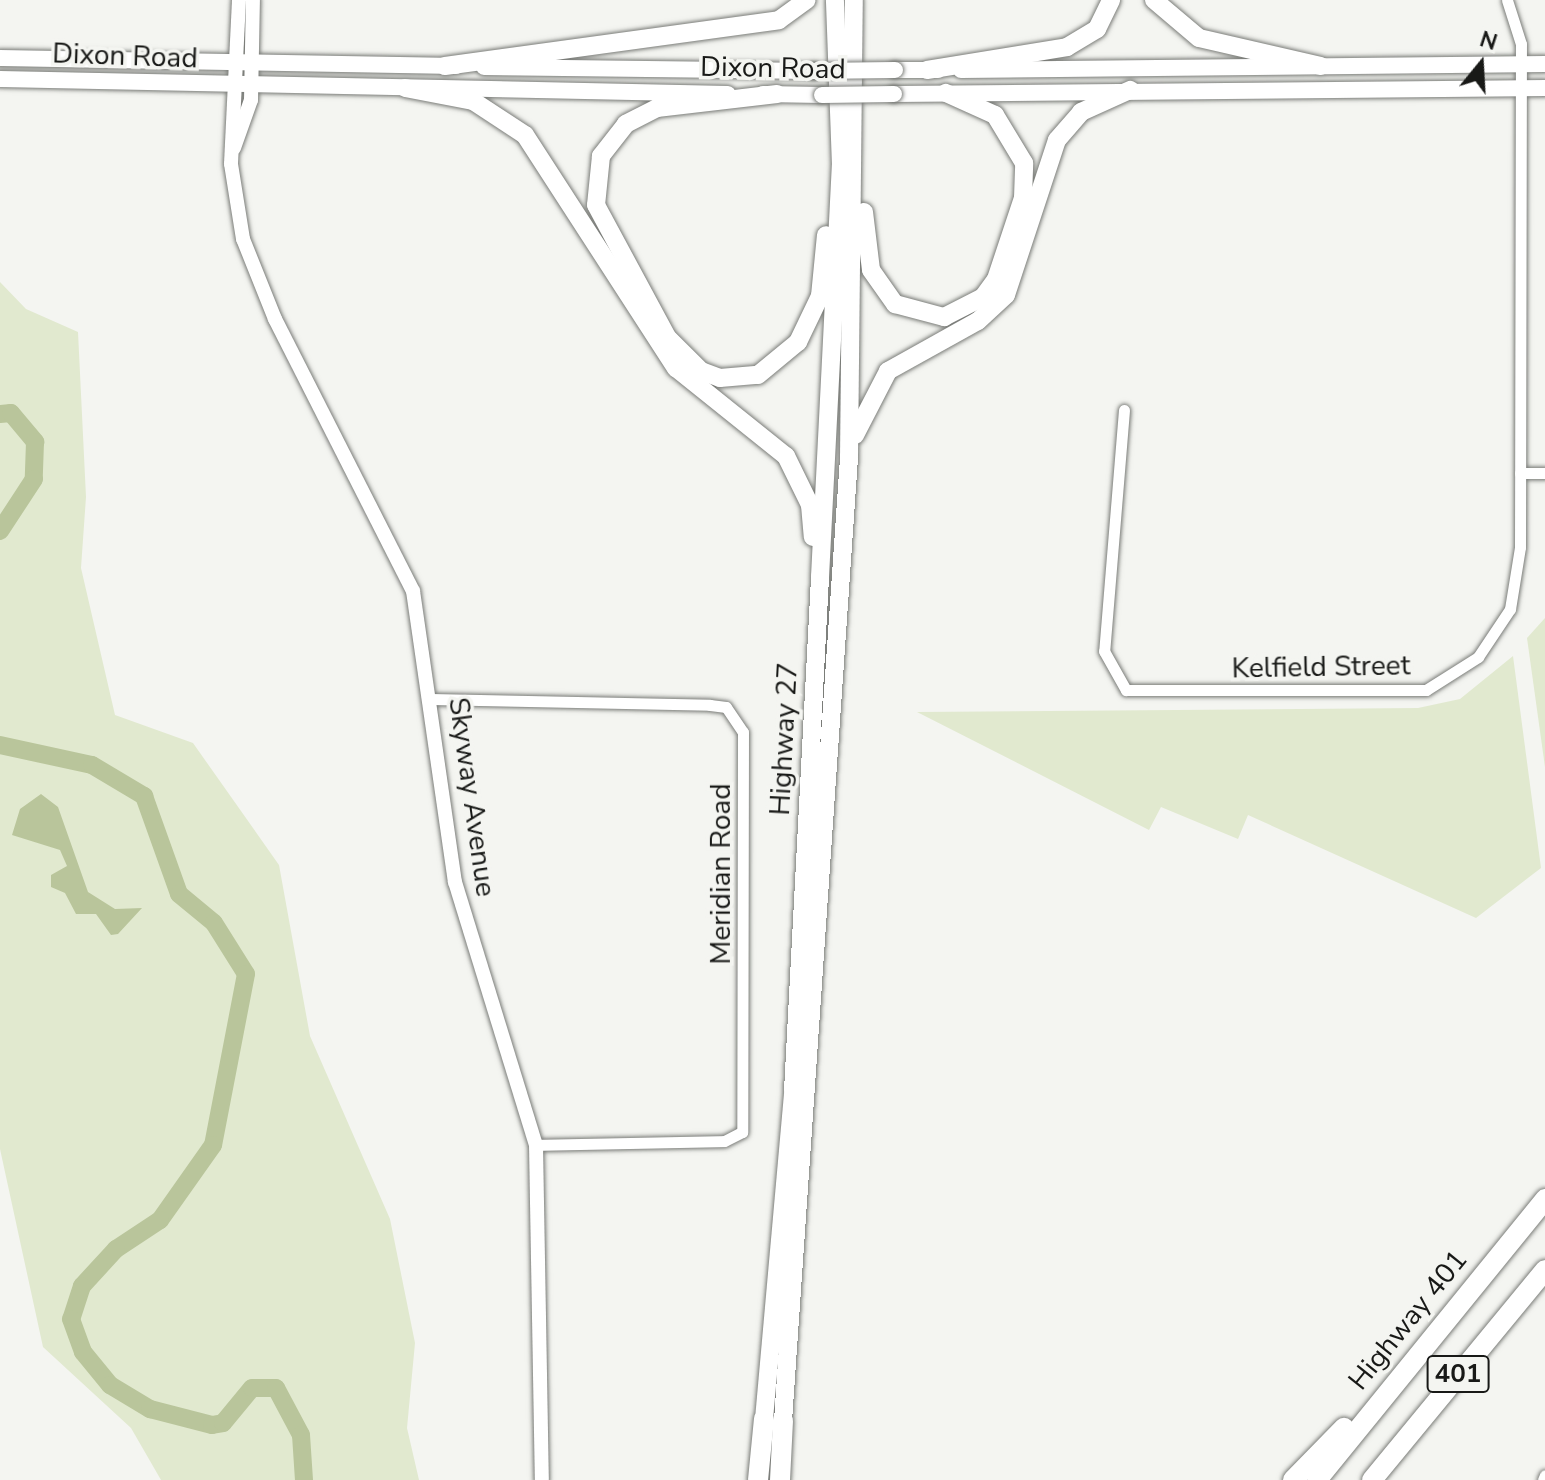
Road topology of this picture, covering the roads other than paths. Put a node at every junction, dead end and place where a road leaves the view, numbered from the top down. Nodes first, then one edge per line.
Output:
1 (239, 0) edge
2 (253, 0) edge
3 (807, 0) edge
4 (835, 0) edge
5 (854, 0) edge
6 (1111, 0) edge
7 (1154, 0) edge
8 (1507, 0) edge
9 (0, 58) edge
10 (235, 63) junction
11 (255, 63) junction
12 (1521, 64) junction
13 (1545, 64) edge
14 (445, 66) junction
15 (1321, 66) junction
16 (1246, 67) junction
17 (927, 70) junction
18 (0, 79) edge
19 (253, 84) junction
20 (233, 85) junction
21 (1247, 87) junction
22 (405, 88) junction
23 (1521, 88) junction
24 (1545, 88) edge
25 (1130, 90) junction
26 (946, 93) junction
27 (777, 94) junction
28 (232, 152) junction
29 (848, 172) junction
30 (1124, 410) dead end
31 (849, 457) junction
32 (1520, 473) junction
33 (1545, 473) edge
34 (820, 577) junction
35 (431, 699) junction
36 (536, 1145) junction
37 (1545, 1199) edge
38 (1545, 1270) edge
39 (1398, 1374) junction
40 (774, 1420) junction
41 (542, 1480) edge
42 (758, 1480) edge
43 (780, 1480) edge
44 (1293, 1480) edge
45 (1317, 1480) edge
46 (1372, 1480) edge

1 - 10 street, Skyway Avenue
2 - 11 street, Skyway Avenue
3 - 14 main road
4 - 29 main road, Highway 27
5 - 29 main road, Highway 27
6 - 17 main road
7 - 15 main road
8 - 12 street, Kelfield Street
9 - 10 main road, Dixon Road
10 - 11 main road, Dixon Road
10 - 20 street, Skyway Avenue
11 - 14 main road, Dixon Road
11 - 19 street, Skyway Avenue
12 - 13 main road, Dixon Road
12 - 15 main road, Dixon Road
12 - 23 street, Kelfield Street
14 - 17 main road, Dixon Road, bridge
15 - 16 main road, Dixon Road
16 - 17 main road, Dixon Road
16 - 21 main road
18 - 20 main road, Dixon Road
19 - 20 main road, Dixon Road
19 - 22 main road, Dixon Road
19 - 28 street, Skyway Avenue
20 - 28 street, Skyway Avenue
21 - 23 main road, Dixon Road
21 - 25 main road, Dixon Road
22 - 27 main road, Dixon Road
22 - 34 main road
23 - 24 main road, Dixon Road
23 - 32 street, Kelfield Street
25 - 26 main road, Dixon Road
25 - 31 main road
26 - 27 main road, Dixon Road, bridge
26 - 29 main road
27 - 29 main road
28 - 35 street, Skyway Avenue
29 - 31 main road, Highway 27
29 - 34 main road, Highway 27
30 - 32 street, Kelfield Street
31 - 40 main road, Highway 27
32 - 33 street
34 - 40 main road, Highway 27
35 - 36 street, Skyway Avenue
35 - 36 street, Meridian Road
36 - 41 street, Skyway Avenue
37 - 39 highway, Highway 401 / 401
38 - 46 highway, 401
39 - 44 highway
39 - 45 highway, Highway 401 / 401
40 - 42 highway, Highway 27
40 - 43 highway, Highway 27

